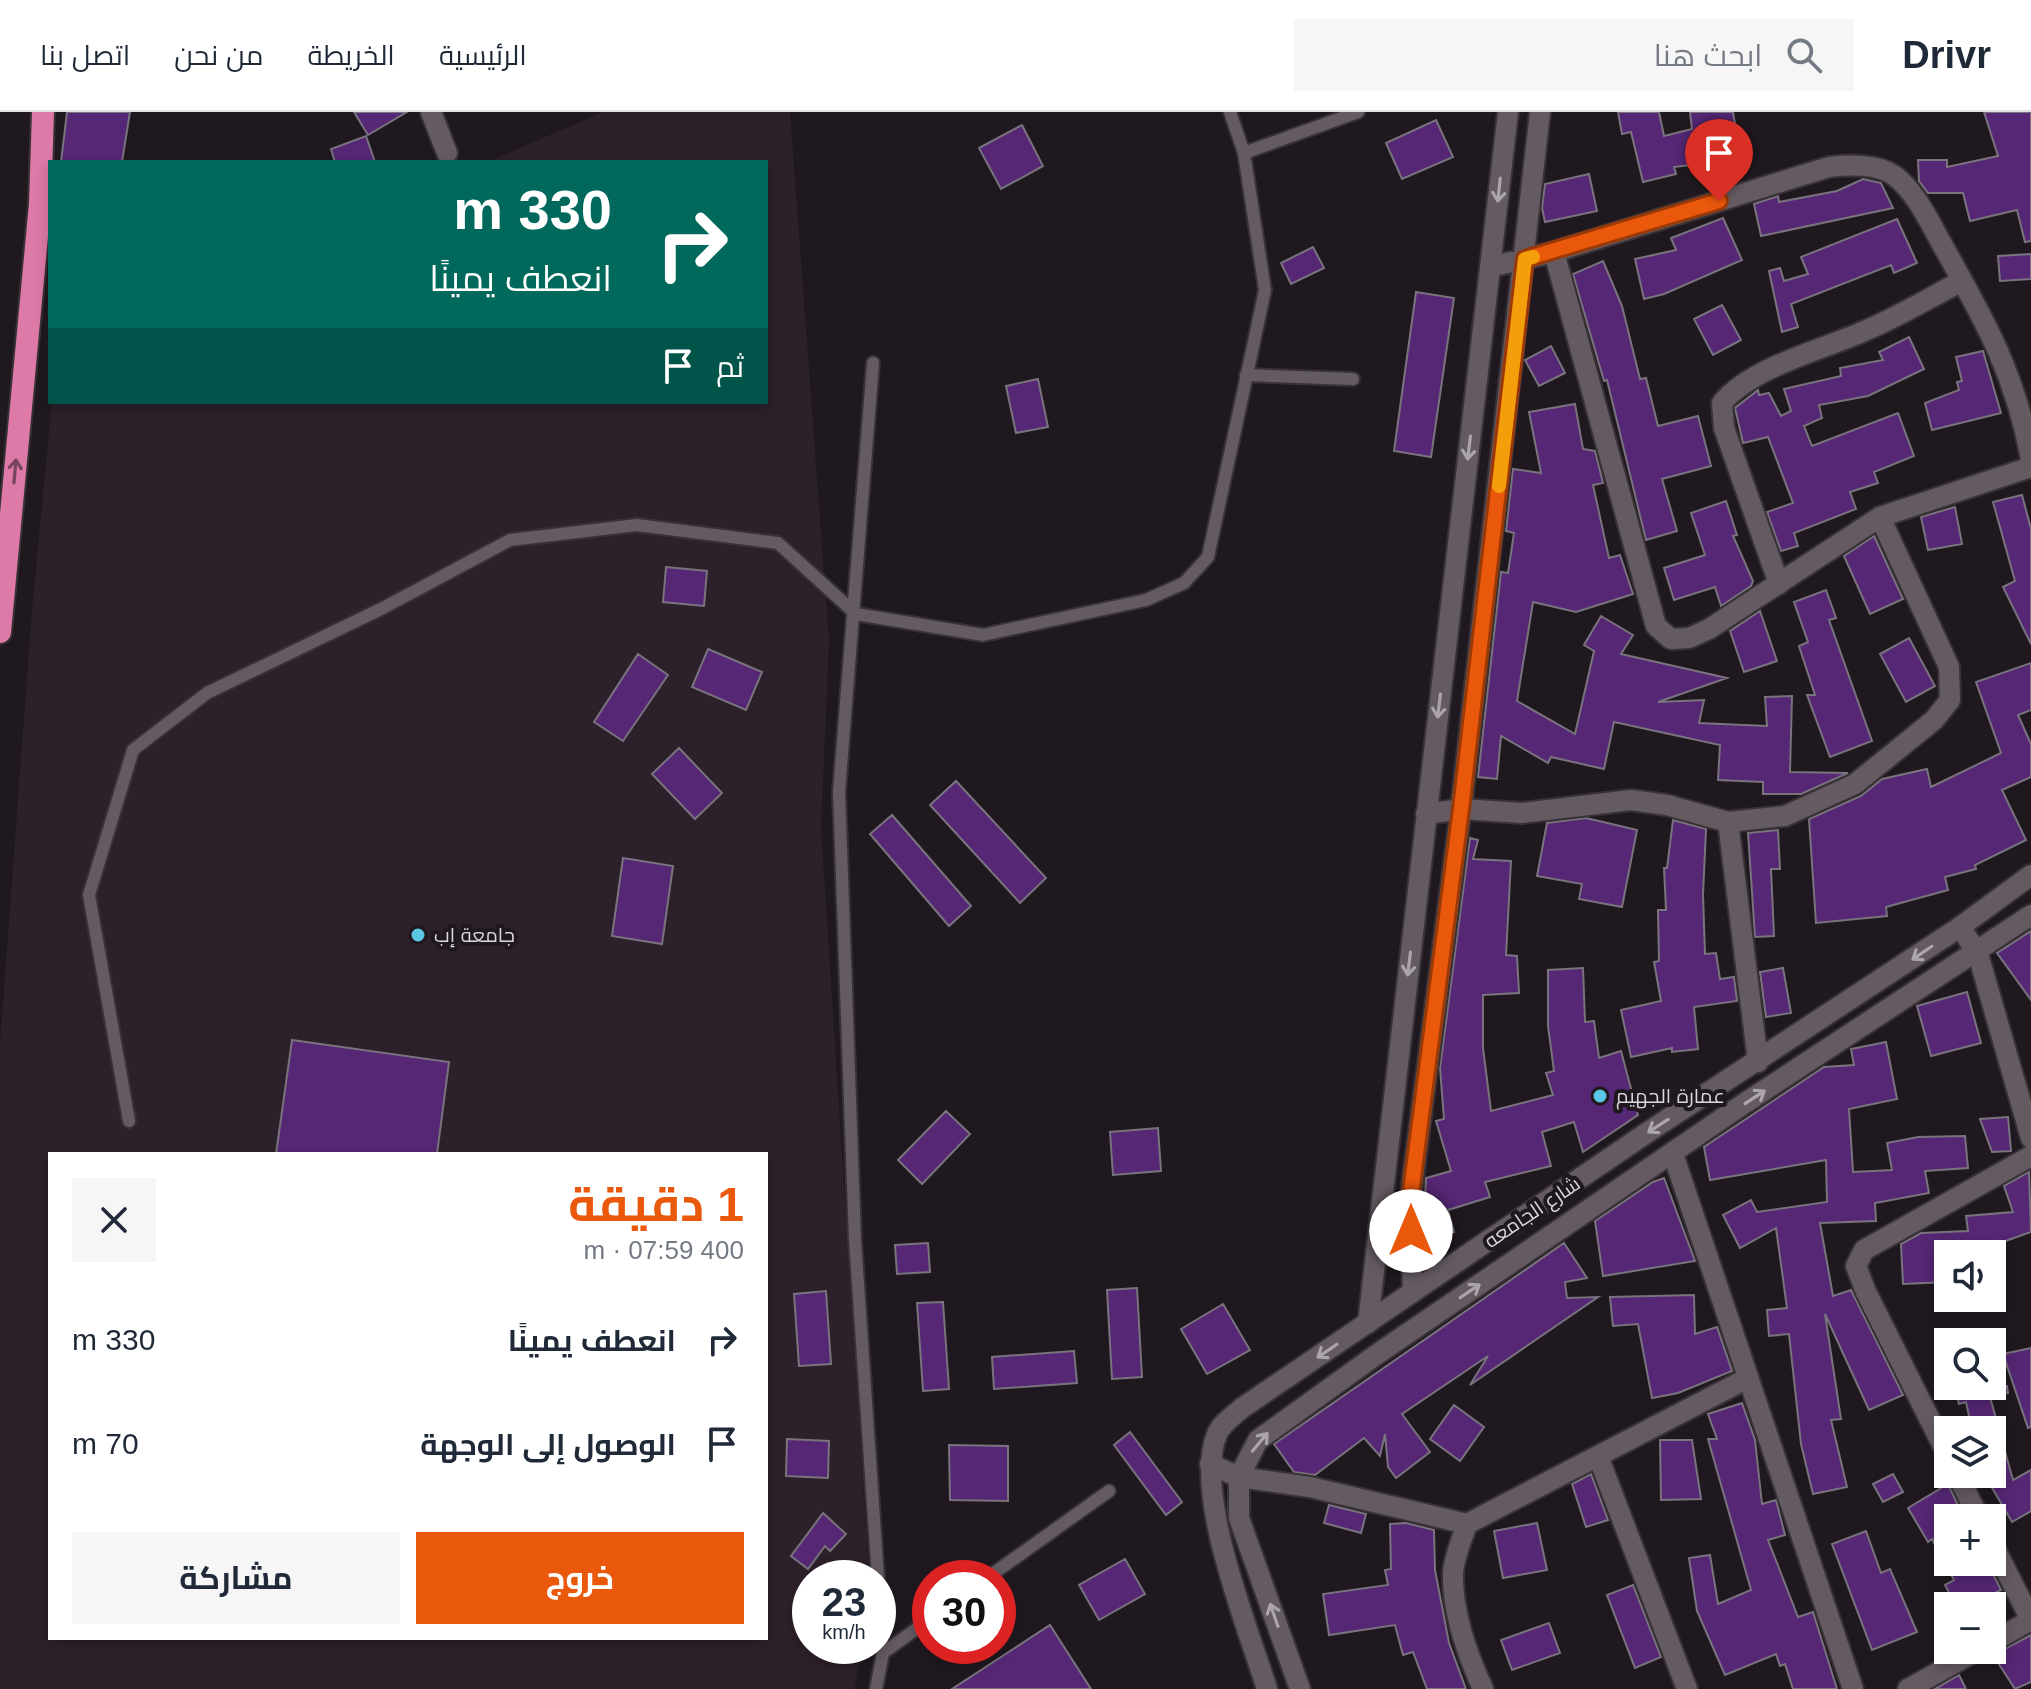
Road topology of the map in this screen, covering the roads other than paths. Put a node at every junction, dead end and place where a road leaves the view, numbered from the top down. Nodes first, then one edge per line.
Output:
1 (43, 112) edge
2 (431, 112) edge
3 (1230, 112) edge
4 (1358, 112) edge
5 (1508, 112) edge
6 (1540, 112) edge
7 (447, 153) dead end
8 (1244, 153) junction
9 (1554, 252) junction
10 (1525, 259) junction
11 (1490, 267) junction
12 (1962, 281) junction
13 (873, 363) dead end
14 (1246, 375) junction
15 (1353, 379) dead end
16 (2029, 432) edge
17 (2031, 459) edge
18 (2031, 467) edge
19 (1880, 517) junction
20 (1779, 584) junction
21 (856, 614) junction
22 (0, 632) edge
23 (1461, 809) junction
24 (1426, 814) junction
25 (1728, 822) junction
26 (2031, 875) edge
27 (2031, 915) edge
28 (1960, 927) junction
29 (1978, 954) junction
30 (1758, 1062) junction
31 (129, 1121) dead end
32 (2031, 1138) edge
33 (1673, 1154) junction
34 (2031, 1156) edge
35 (1413, 1292) junction
36 (1368, 1323) junction
37 (1748, 1378) junction
38 (1934, 1428) edge
39 (1598, 1456) junction
40 (1210, 1464) junction
41 (1239, 1477) junction
42 (1109, 1491) dead end
43 (1467, 1524) junction
44 (877, 1560) edge
45 (1012, 1560) edge
46 (2006, 1571) edge
47 (2006, 1634) edge
48 (881, 1664) edge
49 (1953, 1664) edge
50 (876, 1689) edge
51 (1267, 1689) edge
52 (1300, 1689) edge
53 (1483, 1689) edge
54 (1687, 1689) edge
55 (1853, 1689) edge
56 (1908, 1689) edge

22 -> 1 highway
2 - 7 street
3 - 8 lane
4 - 8 lane
5 -> 11 street
6 - 10 street
8 - 14 lane
9 - 10 street
9 - 12 street
9 - 20 street
10 - 11 street
10 - 23 street
11 -> 24 street
12 - 16 street
12 - 20 street
13 - 21 lane
14 - 15 lane
14 - 21 lane
16 - 17 street
18 - 19 street
19 - 20 street
19 - 25 street
21 - 31 lane
21 - 44 lane
23 - 24 street
23 - 25 street
23 - 35 street
24 -> 36 street
25 - 30 street
26 - 28 street, شارع الجامعه
27 - 29 street, شارع الجامعه
28 - 29 street
28 -> 30 street, شارع الجامعه
29 - 32 street
33 -> 29 street, شارع الجامعه
30 -> 35 street, شارع الجامعه
33 - 37 street
41 -> 33 street, شارع الجامعه
34 - 38 street
35 - 36 street, شارع الجامعه
36 -> 40 street, شارع الجامعه
37 - 39 street
37 - 55 street
39 - 43 street
39 - 54 street
40 - 41 street
40 - 51 street, شارع الجامعه
41 - 43 street
52 -> 41 street, شارع الجامعه
42 - 45 lane
43 - 53 street
46 - 47 street
48 - 50 lane
49 - 56 street

